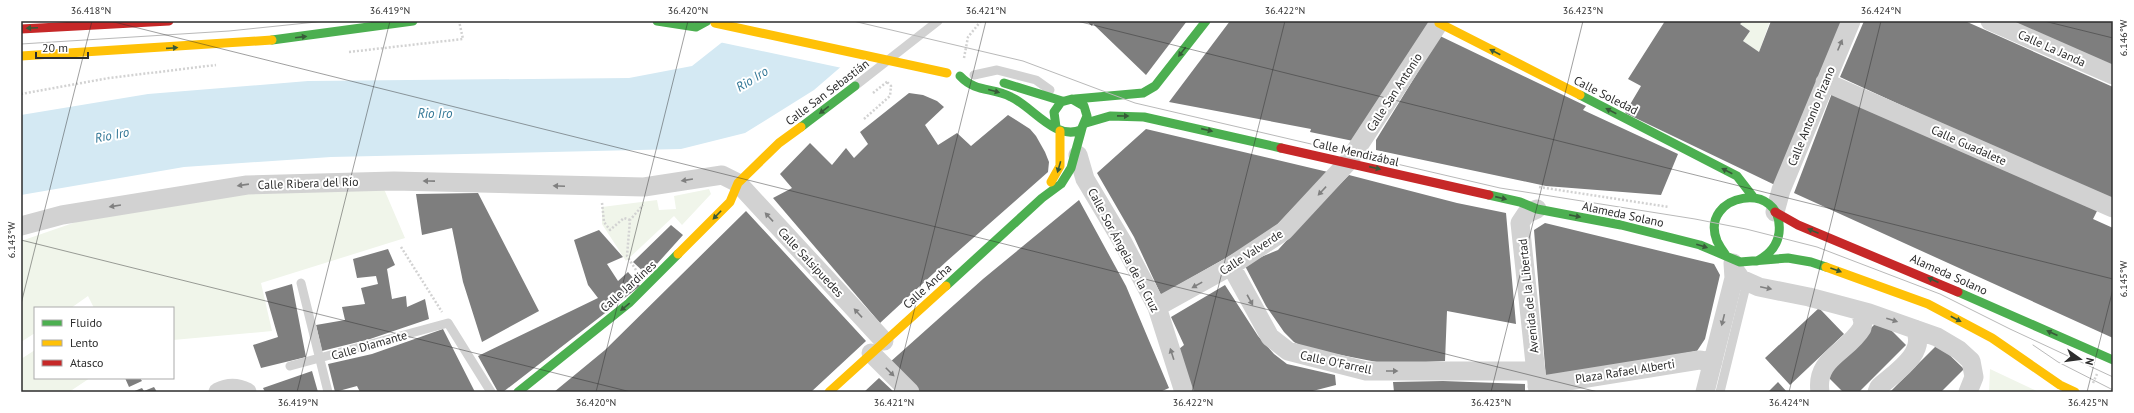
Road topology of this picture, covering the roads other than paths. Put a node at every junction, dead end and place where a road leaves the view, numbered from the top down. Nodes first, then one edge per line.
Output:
1 (169, 21) edge
2 (412, 21) edge
3 (657, 21) edge
4 (1206, 21) edge
5 (1851, 21) edge
6 (1990, 21) edge
7 (709, 22) edge
8 (1440, 22) edge
9 (936, 23) edge
10 (21, 29) edge
11 (21, 56) edge
12 (2113, 74) edge
13 (960, 76) junction
14 (1825, 82) junction
15 (855, 86) joint
16 (1063, 100) junction
17 (1075, 100) junction
18 (1084, 126) junction
19 (1058, 129) junction
20 (1078, 155) junction
21 (1348, 162) junction
22 (738, 183) junction
23 (1042, 198) junction
24 (1754, 198) junction
25 (2113, 208) edge
26 (1537, 209) junction
27 (1774, 212) junction
28 (21, 226) edge
29 (1730, 261) junction
30 (1757, 261) junction
31 (1231, 266) junction
32 (1747, 282) junction
33 (301, 283) dead end
34 (1157, 307) junction
35 (1860, 311) junction
36 (1914, 329) junction
37 (877, 347) junction
38 (320, 358) junction
39 (2113, 360) edge
40 (1713, 362) junction
41 (290, 366) dead end
42 (1537, 383) edge
43 (2064, 390) edge
44 (218, 392) edge
45 (247, 392) edge
46 (328, 392) edge
47 (491, 392) edge
48 (518, 392) edge
49 (829, 392) edge
50 (910, 392) edge
51 (1183, 392) edge
52 (1705, 392) edge
53 (1720, 392) edge
54 (1820, 392) edge
55 (1877, 392) edge
56 (1968, 392) edge

1 -> 10 main road
11 -> 2 main road
3 - 7 main road
4 -> 17 main road
14 -> 5 street, Calle Antonio Pizano
6 - 12 street, Calle La Janda
7 - 13 main road, bridge
8 - 21 street, Calle San Antonio
24 -> 8 main road, Calle Soledad
9 - 15 lane, Calle San Sebastián
13 - 16 main road
13 -> 19 main road
14 - 25 street, Calle Guadalete
14 - 27 street, Calle Antonio Pizano
15 -> 22 main road, Calle San Sebastián
16 - 17 main road
16 - 19 main road
17 - 18 main road
18 - 19 main road
18 - 20 main road
18 -> 21 main road, Calle Mendizábal
19 -> 23 main road
20 - 23 main road
20 - 34 street, Calle Sor Ángela de la Cruz
21 -> 26 main road, Calle Mendizábal
21 -> 31 street, Calle Valverde
22 -> 28 street, Calle Ribera del Río
37 -> 22 street, Calle Salsipuedes
22 -> 48 main road, Calle Jardines
23 - 37 main road, Calle Ancha
24 - 27 main road, Alameda Solano
24 - 29 main road
26 -> 29 main road, Alameda Solano
26 - 42 street, Avenida de la Libertad
27 - 30 main road
39 -> 27 main road, Alameda Solano
29 - 30 main road, Alameda Solano
29 - 32 street
29 -> 40 street
30 -> 43 main road, Alameda Solano
31 -> 34 street, Calle Valverde
31 -> 42 street, Calle O'Farrell
32 -> 35 street
32 - 53 lane
33 - 38 lane
51 -> 34 street, Calle Sor Ángela de la Cruz
35 -> 36 street
35 - 54 street
36 - 55 street
36 - 56 street
37 - 49 main road, Calle Ancha
37 -> 50 street, Calle Salsipuedes
38 - 41 lane, Calle Diamante
38 - 46 lane
38 - 47 lane, Calle Diamante
40 - 42 street, Plaza Rafael Alberti
40 - 52 street
44 - 45 street

